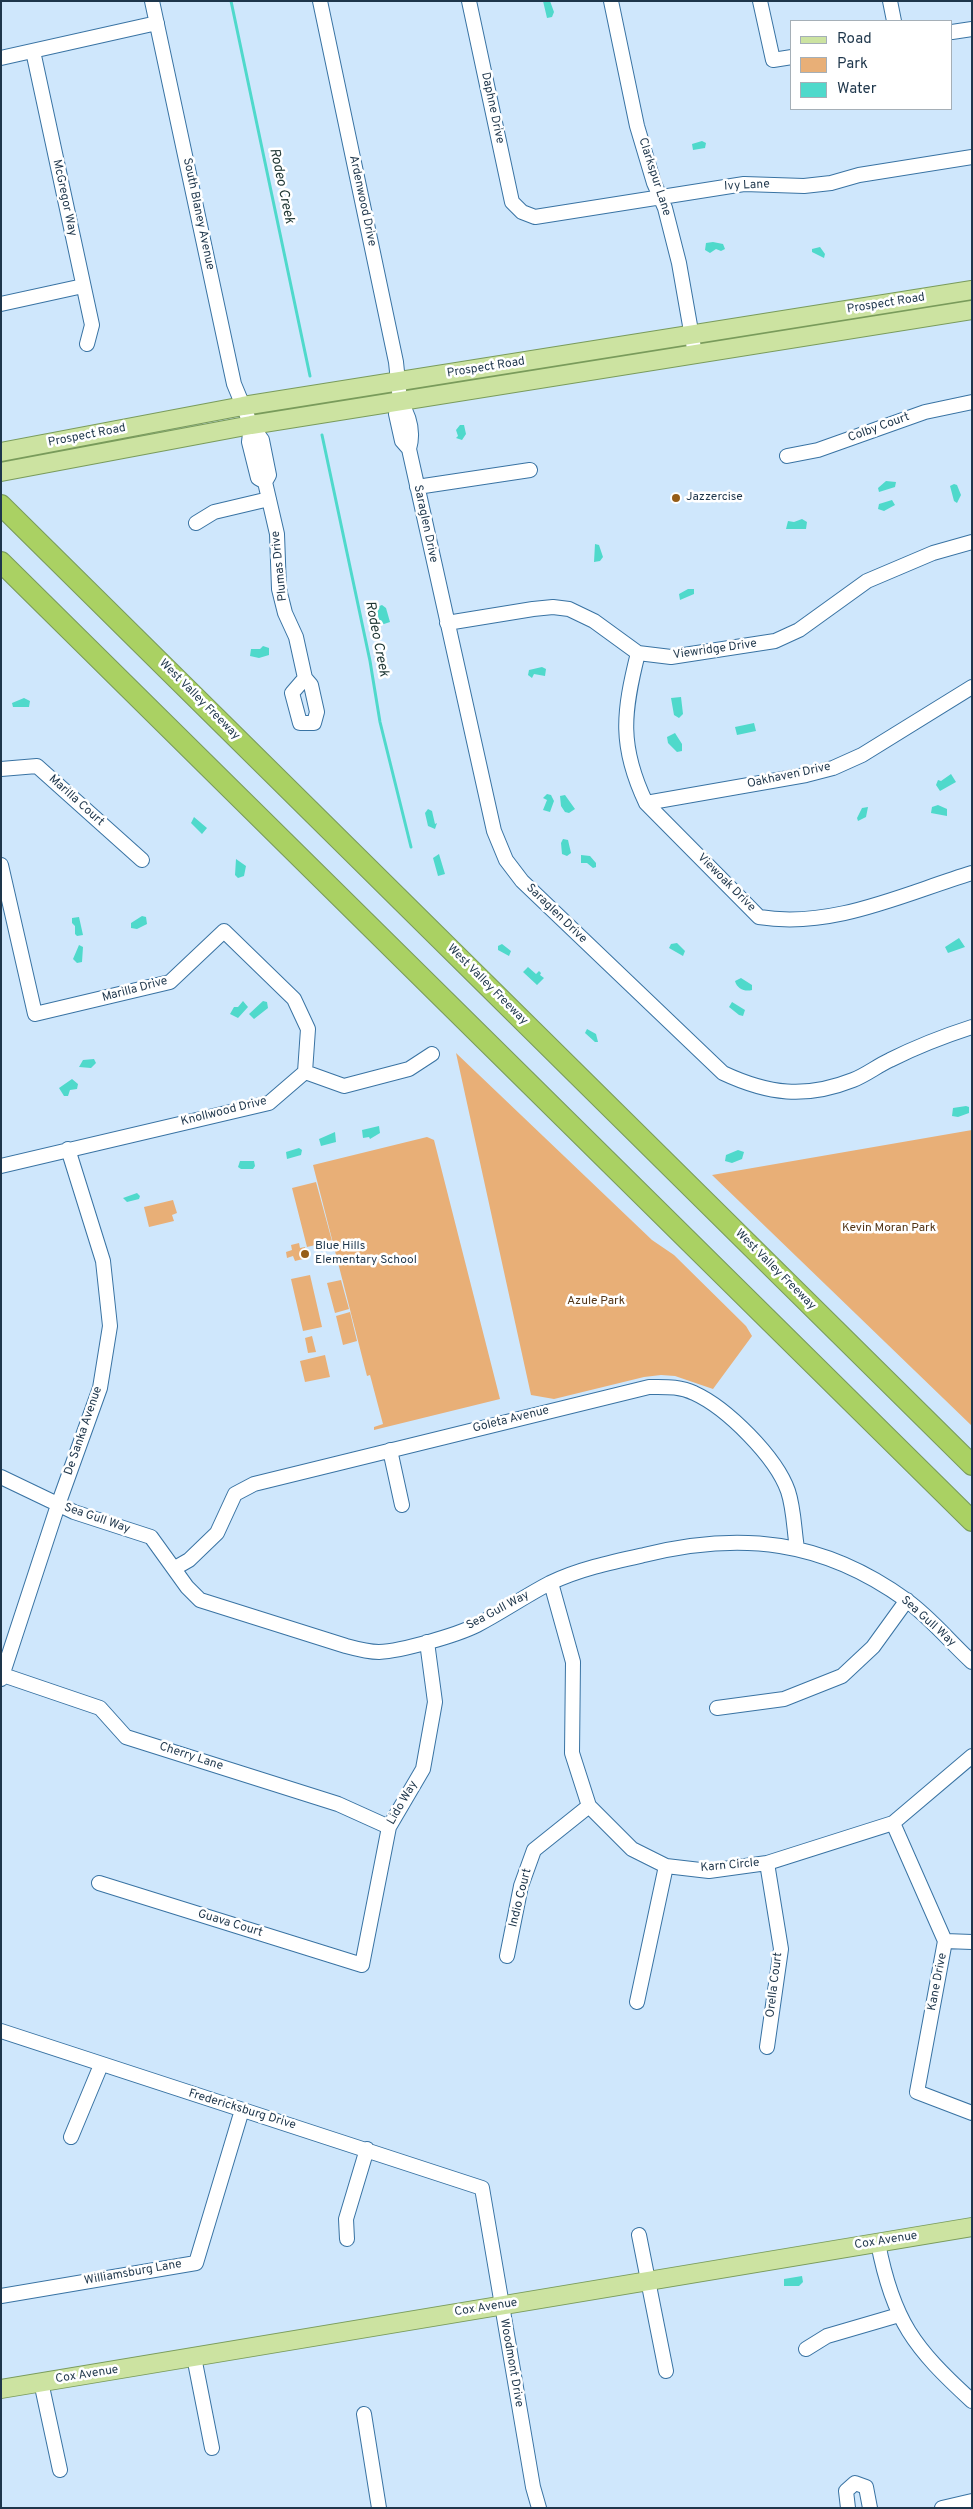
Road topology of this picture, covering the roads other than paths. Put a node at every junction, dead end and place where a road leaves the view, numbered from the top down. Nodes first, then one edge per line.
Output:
1 (152, 1) edge
2 (320, 1) edge
3 (469, 1) edge
4 (611, 1) edge
5 (760, 1) edge
6 (890, 1) edge
7 (894, 20) edge
8 (157, 23) junction
9 (972, 29) edge
10 (953, 32) edge
11 (33, 51) junction
12 (1, 58) edge
13 (790, 58) edge
14 (972, 157) edge
15 (660, 196) junction
16 (522, 212) joint
17 (83, 286) junction
18 (972, 290) edge
19 (1, 304) edge
20 (972, 310) edge
21 (691, 334) junction
22 (87, 344) dead end
23 (695, 354) junction
24 (398, 381) junction
25 (400, 401) junction
26 (972, 402) edge
27 (243, 406) junction
28 (250, 425) junction
29 (1, 452) edge
30 (787, 456) dead end
31 (530, 470) dead end
32 (5, 471) edge
33 (417, 487) junction
34 (269, 499) junction
35 (1, 505) edge
36 (196, 523) dead end
37 (972, 542) edge
38 (1, 562) edge
39 (447, 623) junction
40 (638, 653) junction
41 (305, 678) dead end
42 (972, 687) edge
43 (1, 768) edge
44 (646, 803) junction
45 (142, 860) dead end
46 (1, 865) edge
47 (972, 873) edge
48 (972, 1026) edge
49 (432, 1054) dead end
50 (305, 1072) junction
51 (68, 1149) junction
52 (1, 1166) edge
53 (390, 1450) junction
54 (972, 1465) edge
55 (1, 1477) edge
56 (58, 1505) junction
57 (402, 1505) dead end
58 (972, 1521) edge
59 (797, 1548) junction
60 (175, 1568) junction
61 (551, 1583) junction
62 (907, 1600) junction
63 (427, 1642) junction
64 (972, 1662) edge
65 (2, 1677) edge
66 (717, 1708) dead end
67 (972, 1756) edge
68 (589, 1806) junction
69 (893, 1822) junction
70 (389, 1827) junction
71 (768, 1863) junction
72 (666, 1866) junction
73 (99, 1883) dead end
74 (945, 1941) junction
75 (972, 1942) edge
76 (507, 1956) dead end
77 (362, 1965) joint
78 (637, 2002) dead end
79 (1, 2031) edge
80 (767, 2046) dead end
81 (101, 2065) junction
82 (242, 2110) junction
83 (972, 2113) edge
84 (72, 2137) dead end
85 (367, 2148) junction
86 (482, 2188) joint
87 (972, 2227) edge
88 (639, 2235) dead end
89 (347, 2239) dead end
90 (878, 2243) junction
91 (648, 2280) junction
92 (1, 2296) edge
93 (501, 2305) junction
94 (899, 2316) junction
95 (806, 2349) dead end
96 (194, 2357) junction
97 (666, 2371) dead end
98 (41, 2382) junction
99 (1, 2389) edge
100 (972, 2402) edge
101 (364, 2414) dead end
102 (212, 2448) dead end
103 (60, 2470) dead end
104 (972, 2501) edge
105 (379, 2508) edge
106 (539, 2508) edge
107 (848, 2508) edge
108 (870, 2508) edge
109 (942, 2508) edge

1 - 8 street, South Blaney Avenue
2 - 24 street, Ardenwood Drive
3 - 16 street, Daphne Drive
4 - 15 street, Clarkspur Lane
5 - 13 street
6 - 7 street
8 - 11 street
8 - 27 street, South Blaney Avenue
9 - 10 street
11 - 12 street
11 - 17 street, McGregor Way
14 - 15 street, Ivy Lane
15 - 16 street, Ivy Lane
15 - 21 street, Clarkspur Lane
17 - 19 street
17 - 22 street, McGregor Way
18 - 21 main road, Prospect Road
20 - 23 main road, Prospect Road
21 - 23 street, Clarkspur Lane
21 - 24 main road, Prospect Road
23 - 25 main road, Prospect Road
24 - 25 street, Ardenwood Drive
24 - 27 main road, Prospect Road
25 - 28 main road, Prospect Road
25 - 33 street, Saraglen Drive
26 - 30 street, Colby Court
27 - 28 street, South Blaney Avenue
27 - 29 main road, Prospect Road
28 - 32 main road, Prospect Road
28 - 34 street, Plumas Drive
31 - 33 street
33 - 39 street, Saraglen Drive
34 - 36 street
34 - 41 street, Plumas Drive
35 - 54 highway, West Valley Freeway
37 - 40 street, Viewridge Drive
38 - 58 highway
39 - 40 street, Viewridge Drive
39 - 48 street, Saraglen Drive
40 - 44 street, Viewoak Drive
42 - 44 street, Oakhaven Drive
43 - 45 street, Marilla Court
44 - 47 street, Viewoak Drive
46 - 50 street, Marilla Drive
49 - 50 street
50 - 51 street, Knollwood Drive
51 - 52 street, Knollwood Drive
51 - 56 street, De Sanka Avenue
53 - 57 street
53 - 59 street, Goleta Avenue
53 - 60 street, Goleta Avenue
55 - 56 street, Sea Gull Way
56 - 60 street, Sea Gull Way
56 - 65 street, De Sanka Avenue
59 - 61 street, Sea Gull Way
59 - 62 street, Sea Gull Way
60 - 63 street, Sea Gull Way
61 - 63 street, Sea Gull Way
61 - 68 street, Karn Circle
62 - 64 street, Sea Gull Way
62 - 66 street
63 - 70 street, Lido Way
65 - 70 street, Cherry Lane
67 - 69 street, Karn Circle
68 - 72 street, Karn Circle
68 - 76 street, Indio Court
69 - 71 street, Karn Circle
69 - 74 street, Kane Drive
70 - 77 street, Lido Way
71 - 72 street, Karn Circle
71 - 80 street, Orella Court
72 - 78 street
73 - 77 street, Guava Court
74 - 75 street
74 - 83 street, Kane Drive
79 - 81 street, Fredericksburg Drive
81 - 82 street, Fredericksburg Drive
81 - 84 street
82 - 85 street, Fredericksburg Drive
82 - 92 street, Williamsburg Lane
85 - 86 street, Fredericksburg Drive
85 - 89 street
86 - 93 street, Woodmont Drive
87 - 90 main road, Cox Avenue
88 - 91 street
90 - 91 main road, Cox Avenue
90 - 94 street
91 - 93 main road, Cox Avenue
91 - 97 street
93 - 96 main road, Cox Avenue
93 - 106 street, Woodmont Drive
94 - 95 street
94 - 100 street
96 - 98 main road, Cox Avenue
96 - 102 street
98 - 99 main road, Cox Avenue
98 - 103 street
101 - 105 street
104 - 109 street
107 - 108 street

